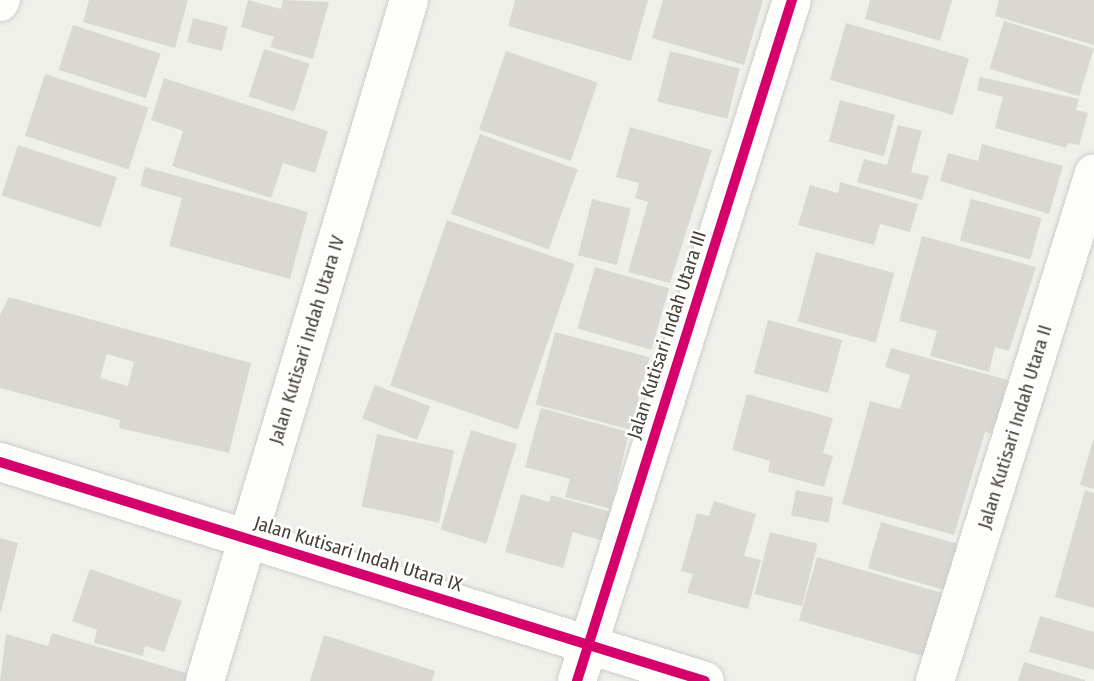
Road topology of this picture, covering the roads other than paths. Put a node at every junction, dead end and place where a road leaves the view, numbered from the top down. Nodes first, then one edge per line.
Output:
1 (409, 0) edge
2 (792, 0) edge
3 (1094, 173) edge
4 (0, 462) edge
5 (247, 538) junction
6 (587, 644) junction
7 (205, 681) edge
8 (577, 681) edge
9 (705, 681) edge
10 (935, 681) edge

1 - 5 street, Jalan Kutisari Indah Utara IV
2 - 6 street, Jalan Kutisari Indah Utara III
3 - 10 street, Jalan Kutisari Indah Utara II
4 - 5 street, Jalan Kutisari Indah Utara IX
5 - 6 street, Jalan Kutisari Indah Utara IX
5 - 7 street, Jalan Kutisari Indah Utara IV
6 - 8 street, Jalan Kutisari Indah Utara III
6 - 9 street, Jalan Kutisari Indah Utara IX

